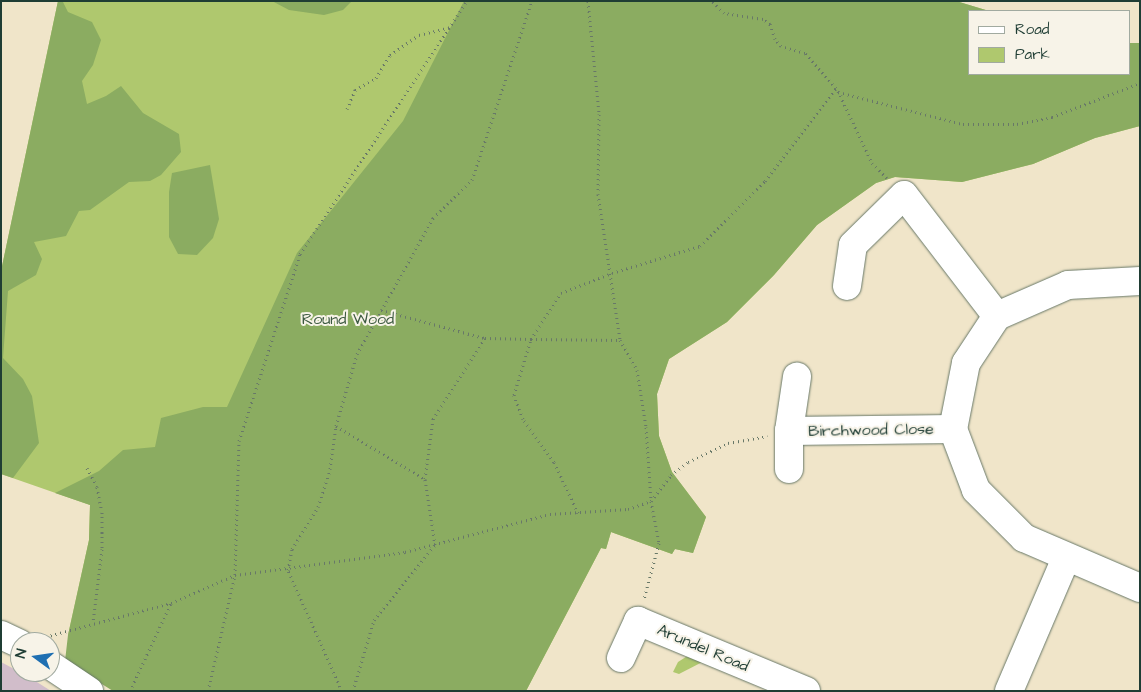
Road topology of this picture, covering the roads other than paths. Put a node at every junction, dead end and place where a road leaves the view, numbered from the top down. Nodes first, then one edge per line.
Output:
1 (1140, 281) edge
2 (847, 286) dead end
3 (997, 316) junction
4 (797, 377) dead end
5 (953, 429) junction
6 (789, 431) junction
7 (789, 469) dead end
8 (1066, 558) junction
9 (1140, 588) edge
10 (620, 658) dead end
11 (60, 672) edge
12 (89, 691) edge
13 (806, 691) edge
14 (1009, 691) edge

1 - 3 street
2 - 3 street
3 - 5 street
4 - 6 street, Birchwood Close
5 - 6 street, Birchwood Close
5 - 8 street
6 - 7 street, Birchwood Close
8 - 9 street
8 - 14 street
10 - 13 street, Arundel Road
11 - 12 street

